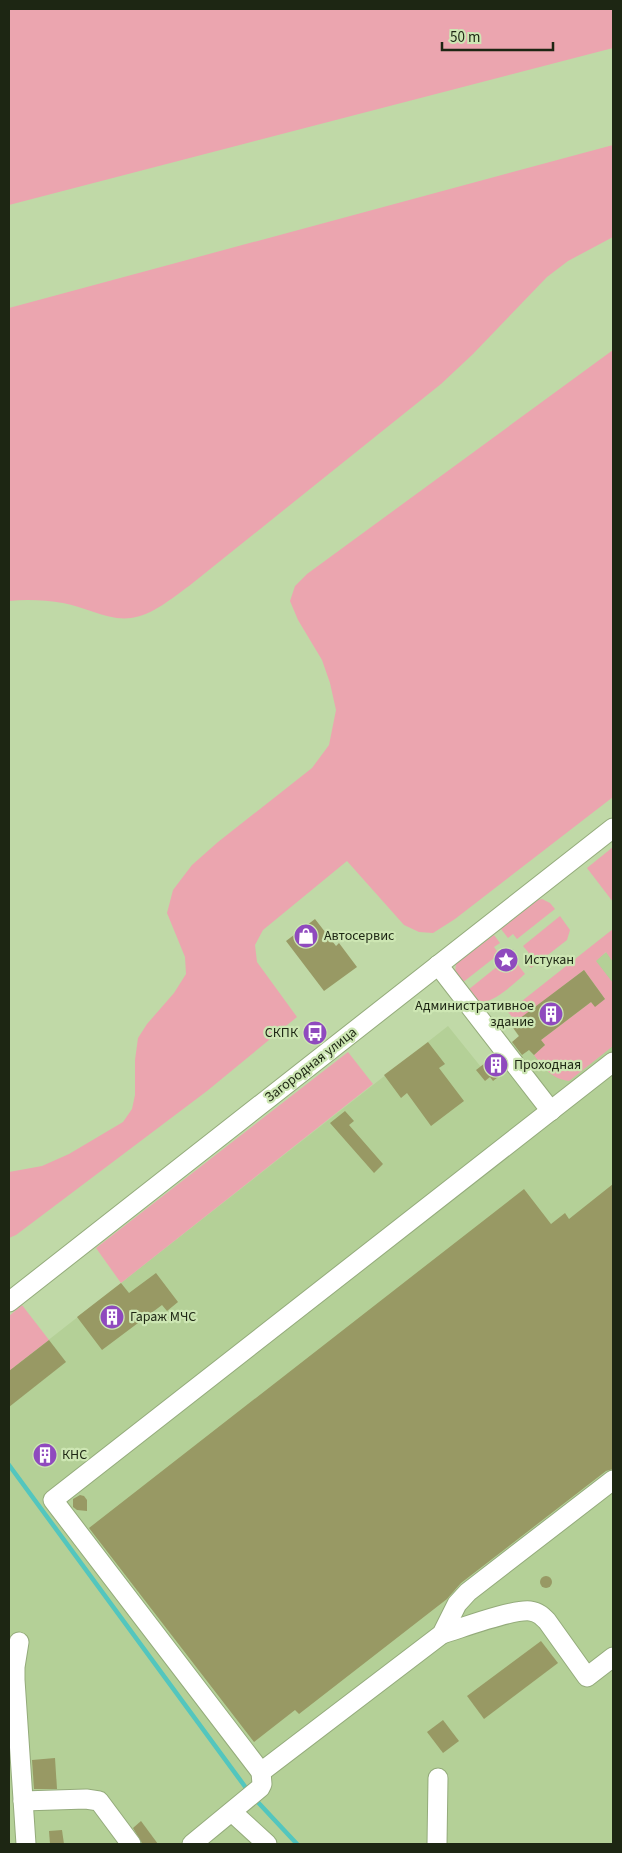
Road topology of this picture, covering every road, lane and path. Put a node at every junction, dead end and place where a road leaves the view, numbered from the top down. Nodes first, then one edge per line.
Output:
1 (613, 828) edge
2 (438, 965) junction
3 (613, 1062) edge
4 (551, 1111) junction
5 (9, 1302) edge
6 (613, 1480) edge
7 (442, 1634) junction
8 (19, 1642) dead end
9 (613, 1657) edge
10 (261, 1772) junction
11 (438, 1778) dead end
12 (23, 1801) junction
13 (245, 1801) junction
14 (26, 1844) edge
15 (132, 1844) edge
16 (192, 1844) edge
17 (267, 1844) edge
18 (437, 1844) edge

1 - 2 street, Загородная улица
2 - 4 street
2 - 5 street, Загородная улица
3 - 4 street
4 - 10 street
6 - 7 street
7 - 9 street
7 - 10 street
8 - 12 street
10 - 13 street
11 - 18 street
12 - 14 street
12 - 15 street
13 - 16 street
13 - 17 street

